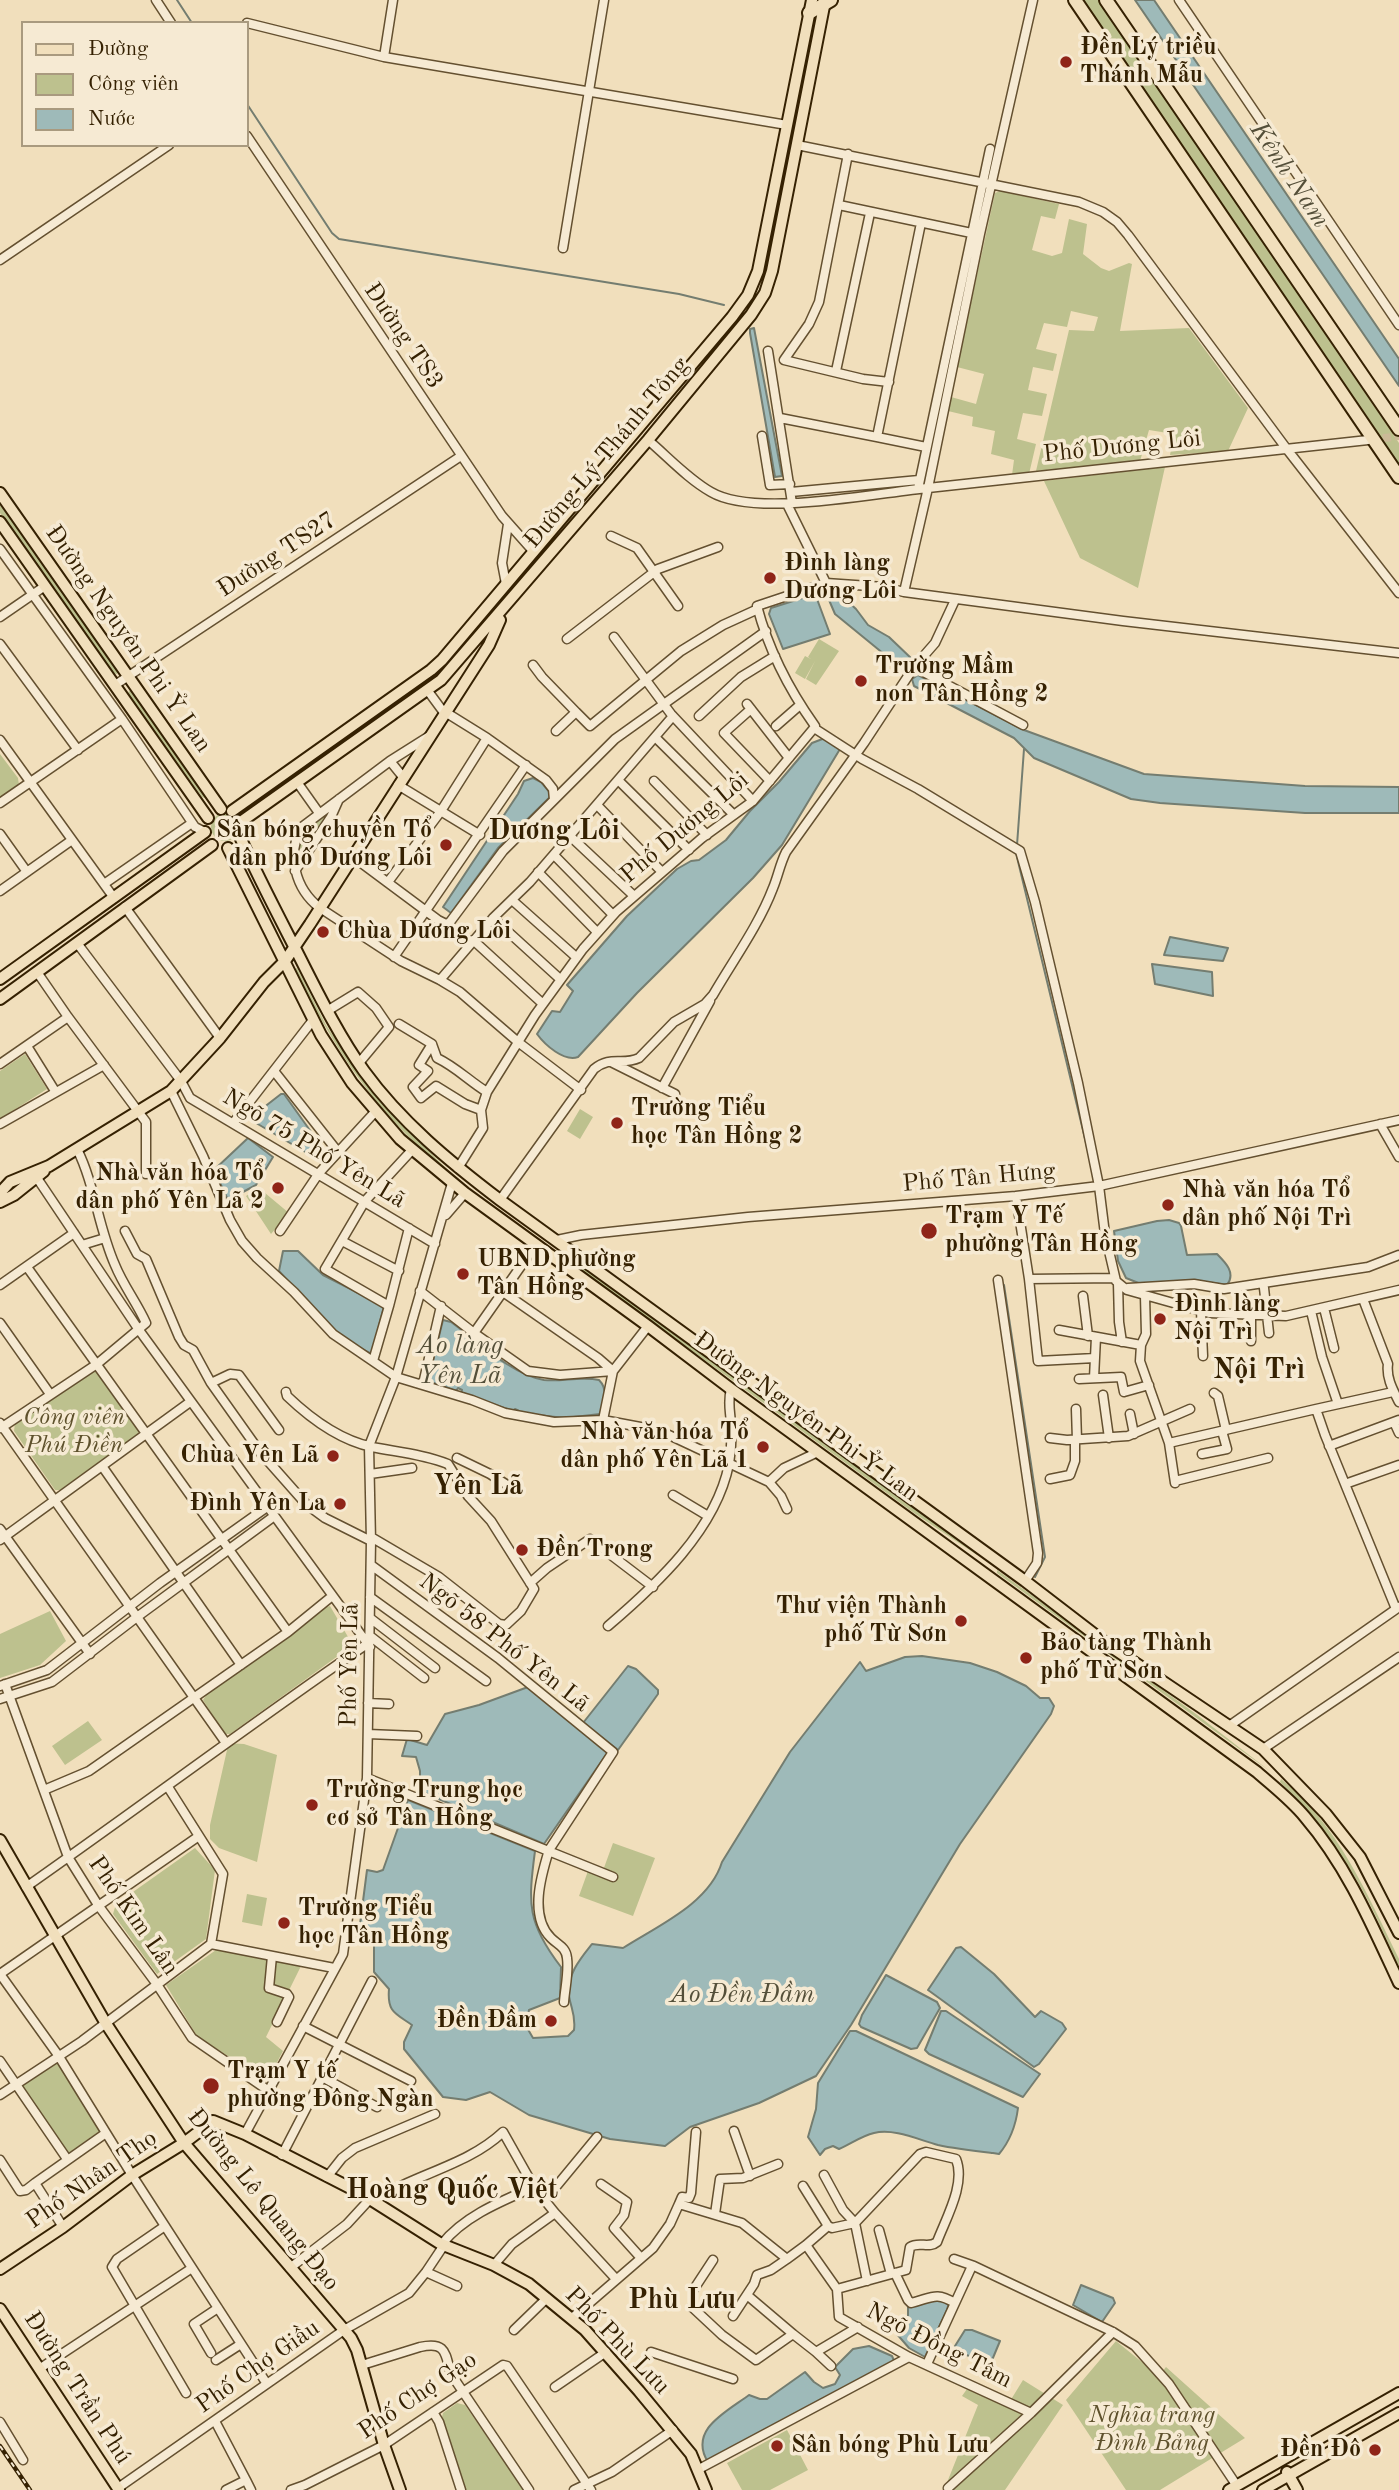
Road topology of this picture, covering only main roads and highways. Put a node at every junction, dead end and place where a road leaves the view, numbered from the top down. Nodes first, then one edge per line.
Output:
1 (1075, 0) edge
2 (1107, 0) edge
3 (820, 3) edge
4 (787, 125) junction
5 (800, 127) junction
6 (692, 365) junction
7 (702, 373) junction
8 (1399, 429) edge
9 (1399, 477) edge
10 (0, 493) edge
11 (0, 522) edge
12 (534, 552) junction
13 (544, 561) junction
14 (507, 605) junction
15 (227, 810) junction
16 (208, 818) junction
17 (242, 821) junction
18 (205, 832) junction
19 (241, 839) junction
20 (212, 845) junction
21 (228, 848) junction
22 (47, 946) junction
23 (295, 947) junction
24 (56, 959) junction
25 (285, 961) junction
26 (0, 979) edge
27 (0, 999) edge
28 (49, 1166) junction
29 (458, 1168) junction
30 (452, 1183) junction
31 (0, 1193) edge
32 (0, 1202) edge
33 (557, 1240) junction
34 (535, 1246) junction
35 (990, 1557) junction
36 (980, 1571) junction
37 (2, 1847) edge
38 (1399, 1933) edge
39 (1399, 1983) edge
40 (245, 2134) joint
41 (184, 2143) junction
42 (0, 2269) edge
43 (0, 2309) edge
44 (1399, 2393) edge
45 (1399, 2413) edge
46 (1281, 2460) junction
47 (1289, 2476) junction
48 (1233, 2488) edge
49 (118, 2489) edge
50 (400, 2490) edge
51 (706, 2490) edge
52 (1263, 2490) edge
53 (1297, 2490) edge

1 - 9 highway
2 - 8 highway
3 - 4 main road, Đường Lý Thánh Tông
3 - 5 main road, Đường Lý Thánh Tông
4 - 5 main road
4 - 6 main road, Đường Lý Thánh Tông
5 - 7 main road, Đường Lý Thánh Tông
6 - 7 main road
6 - 12 main road, Đường Lý Thánh Tông
7 - 13 main road, Đường Lý Thánh Tông
10 - 15 main road, Đường Nguyên Phi Ỷ Lan
11 - 16 main road, Đường Nguyên Phi Ỷ Lan
12 - 13 main road
12 - 15 main road, Đường Lý Thánh Tông
13 - 14 main road, Đường Lý Thánh Tông
14 - 17 main road, Đường Lý Thánh Tông
14 - 23 main road
15 - 16 main road
15 - 17 main road
16 - 18 main road
17 - 19 main road
18 - 20 main road
18 - 22 main road
19 - 21 main road
19 - 23 main road, Đường Nguyên Phi Ỷ Lan
20 - 21 main road
20 - 24 main road
21 - 25 main road, Đường Nguyên Phi Ỷ Lan
22 - 24 main road
22 - 26 main road
23 - 25 main road
23 - 29 main road, Đường Nguyên Phi Ỷ Lan
24 - 27 main road
25 - 28 main road
25 - 30 main road, Đường Nguyên Phi Ỷ Lan
28 - 31 main road
28 - 32 main road
29 - 30 main road
29 - 33 main road, Đường Nguyên Phi Ỷ Lan
30 - 34 main road, Đường Nguyên Phi Ỷ Lan
33 - 34 main road
33 - 35 main road, Đường Nguyên Phi Ỷ Lan
34 - 36 main road, Đường Nguyên Phi Ỷ Lan
35 - 36 main road
35 - 38 main road, Đường Nguyên Phi Ỷ Lan
36 - 39 main road, Đường Nguyên Phi Ỷ Lan
37 - 41 main road, Đường Lê Quang Đạo
40 - 41 main road, Phố Nhân Thọ
40 - 51 main road, Phố Phù Lưu
41 - 42 main road, Phố Nhân Thọ
41 - 50 main road, Đường Lê Quang Đạo
43 - 49 main road, Đường Trần Phú
44 - 46 main road
45 - 47 main road
46 - 47 main road
46 - 48 main road
47 - 52 main road
47 - 53 main road

